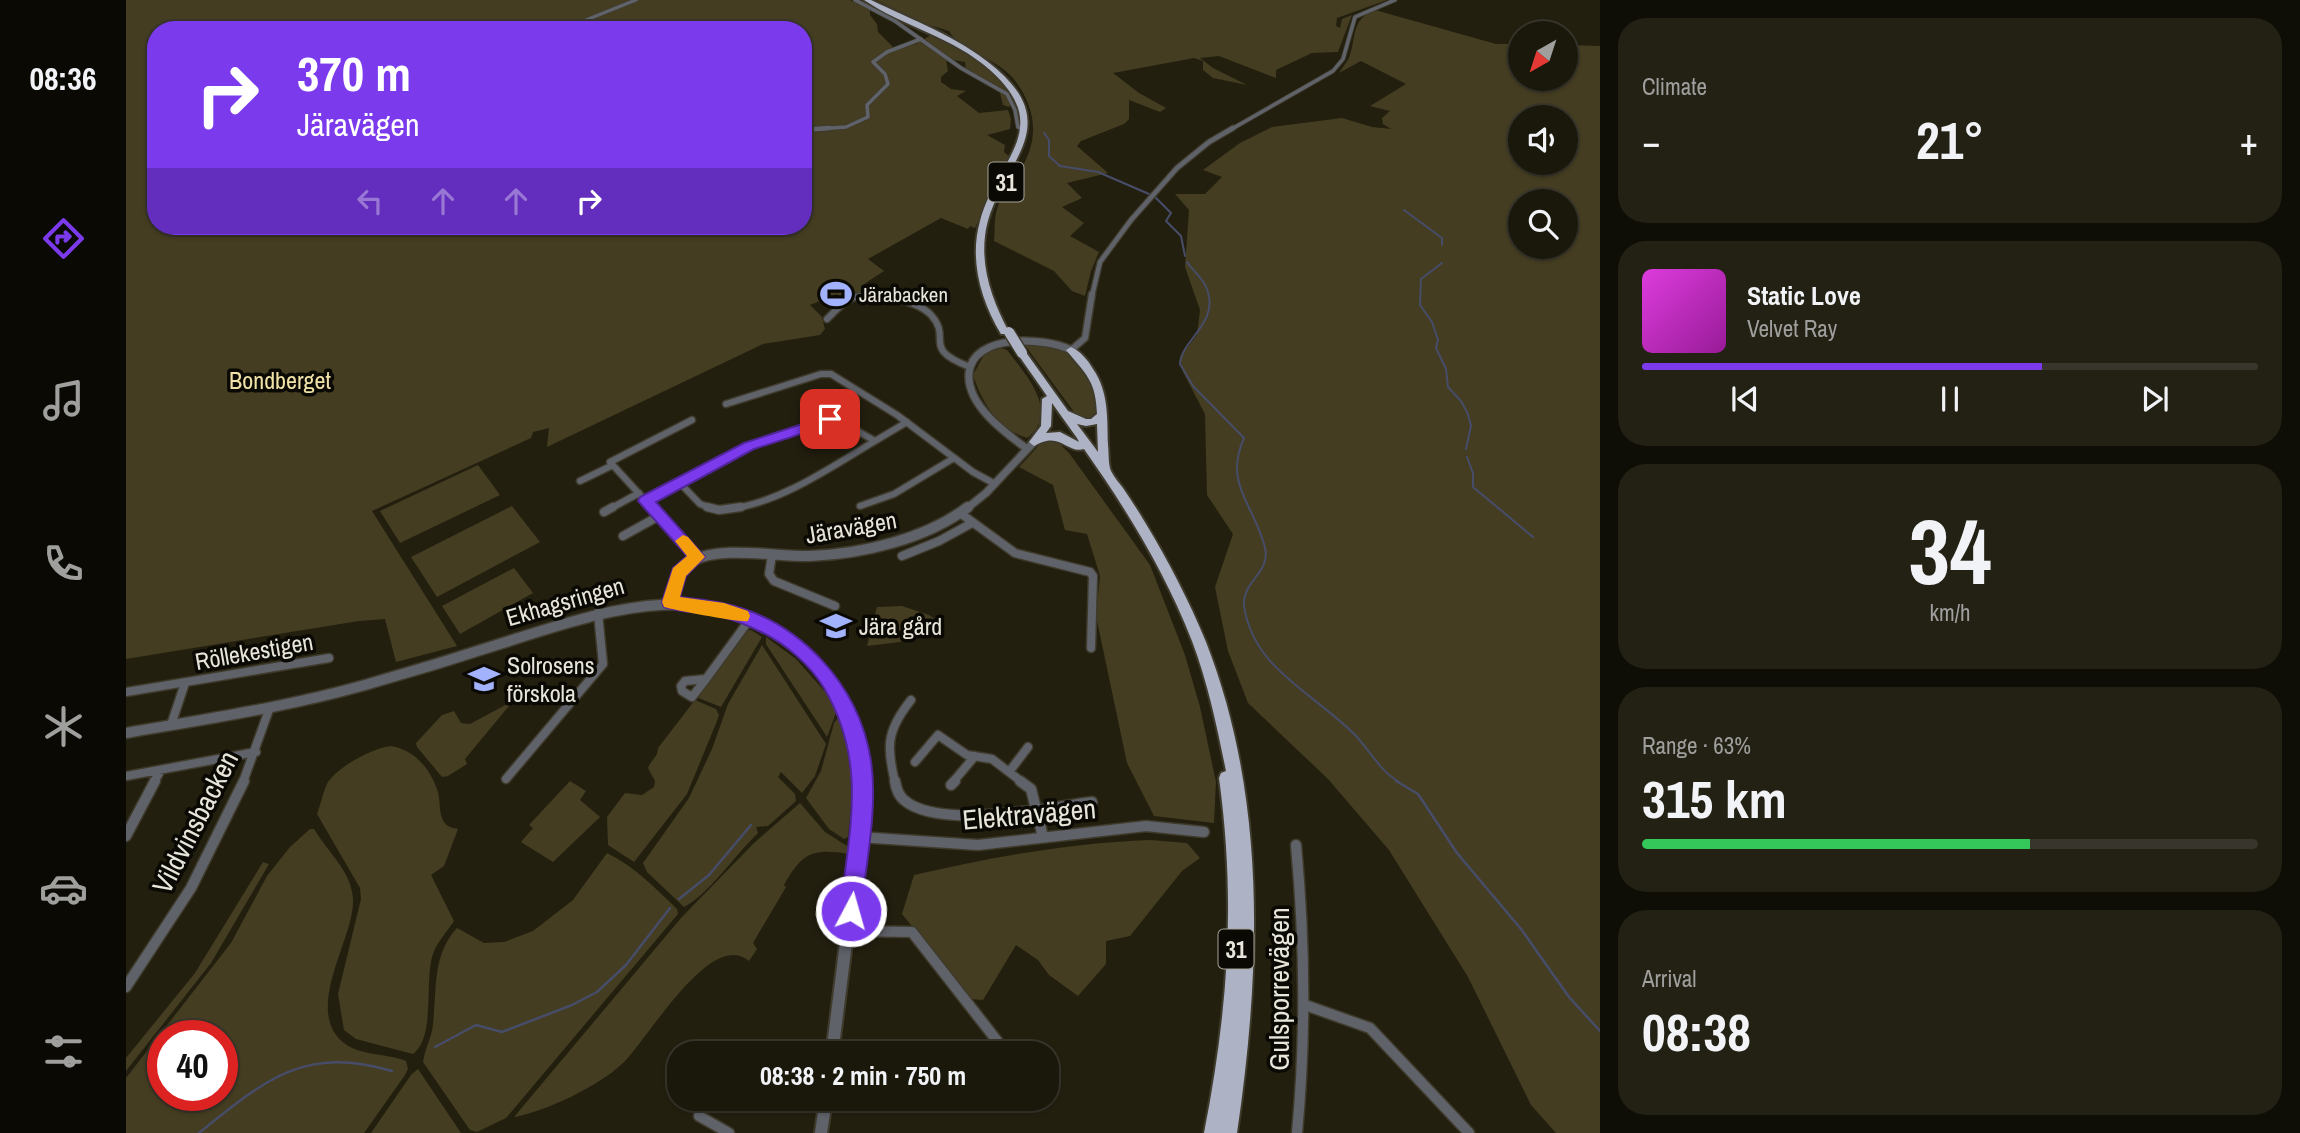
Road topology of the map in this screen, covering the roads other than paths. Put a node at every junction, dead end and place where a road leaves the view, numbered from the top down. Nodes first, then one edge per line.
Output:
1 (636, 0) edge
2 (855, 0) edge
3 (869, 0) edge
4 (1395, 0) edge
5 (584, 21) edge
6 (927, 29) junction
7 (911, 33) junction
8 (921, 39) junction
9 (812, 129) edge
10 (1025, 129) junction
11 (827, 319) dead end
12 (1006, 332) junction
13 (1071, 350) junction
14 (1019, 353) junction
15 (970, 367) junction
16 (1047, 399) junction
17 (726, 404) dead end
18 (1062, 410) junction
19 (1103, 414) junction
20 (692, 420) dead end
21 (907, 422) junction
22 (875, 441) junction
23 (1033, 443) junction
24 (1080, 446) junction
25 (954, 458) junction
26 (613, 465) junction
27 (1106, 474) junction
28 (580, 481) dead end
29 (680, 483) junction
30 (995, 484) junction
31 (639, 494) junction
32 (646, 501) junction
33 (860, 506) dead end
34 (604, 512) dead end
35 (960, 513) junction
36 (659, 516) junction
37 (972, 523) junction
38 (623, 536) dead end
39 (772, 555) junction
40 (902, 556) dead end
41 (697, 557) junction
42 (670, 602) junction
43 (835, 606) dead end
44 (598, 611) junction
45 (750, 619) junction
46 (1091, 648) dead end
47 (329, 658) dead end
48 (706, 679) dead end
49 (185, 682) junction
50 (126, 692) edge
51 (911, 700) dead end
52 (270, 708) junction
53 (171, 725) junction
54 (126, 733) edge
55 (1028, 747) dead end
56 (256, 752) junction
57 (975, 756) junction
58 (915, 762) dead end
59 (161, 770) junction
60 (1009, 772) junction
61 (126, 776) edge
62 (506, 779) dead end
63 (951, 785) dead end
64 (1092, 802) dead end
65 (1037, 809) junction
66 (1204, 832) dead end
67 (126, 836) edge
68 (859, 837) junction
69 (1044, 837) junction
70 (1296, 845) dead end
71 (848, 930) junction
72 (126, 987) edge
73 (1305, 1005) junction
74 (834, 1041) edge
75 (997, 1041) edge
76 (824, 1111) edge
77 (699, 1116) dead end
78 (1231, 1130) edge
79 (729, 1133) edge
80 (821, 1133) edge
81 (1214, 1133) edge
82 (1297, 1133) edge
83 (1469, 1133) edge

1 - 5 street
2 - 7 street
3 - 6 highway, 31
4 - 13 street
6 - 7 street
6 - 10 highway, 31
6 - 12 highway, 31
7 - 8 street
8 - 9 street
8 - 10 street
10 - 12 highway, 31
11 - 15 street
12 - 14 highway, 31, bridge
13 - 15 street
13 - 19 highway
14 - 16 highway, 31
14 - 18 highway, 31
15 - 23 street
16 - 23 highway
16 - 24 highway, 31
17 - 21 street
18 - 19 highway
18 - 27 highway, 31
19 - 27 highway
20 - 26 street
21 - 22 street
21 - 25 street
22 - 29 street
22 - 29 street
23 - 24 highway
23 - 30 street, Järavägen
24 - 81 highway, 31
25 - 30 street
25 - 33 street
26 - 28 street
26 - 31 street
27 - 78 highway, 31
29 - 32 street
30 - 35 street, Järavägen
31 - 32 street
31 - 34 street
32 - 36 street
35 - 37 street
35 - 39 street, Järavägen
36 - 38 street
36 - 41 street
37 - 40 street
37 - 46 street
39 - 41 street, Järavägen
39 - 43 street
41 - 42 street
42 - 44 street, Ekhagsringen
42 - 45 street, Ekhagsringen
44 - 52 street, Ekhagsringen
44 - 62 street
45 - 48 street
45 - 68 street, Ekhagsringen
47 - 49 street, Röllekestigen
49 - 50 street, Röllekestigen
49 - 53 street, Röllekestigen
51 - 65 street
52 - 53 street, Ekhagsringen
52 - 56 street, Vildvinsbacken
53 - 54 street, Ekhagsringen
55 - 60 street
56 - 59 street
56 - 72 street, Vildvinsbacken
57 - 58 street
57 - 60 street
57 - 63 street
59 - 61 street
59 - 67 street
60 - 65 street
64 - 65 street
65 - 69 street
66 - 69 street, Elektravägen
68 - 69 street, Elektravägen
68 - 71 street, Ekhagsringen
70 - 73 street, Gulsporrevägen
71 - 74 street, Ekhagsringen
71 - 75 street
73 - 82 street, Gulsporrevägen
73 - 83 street
76 - 80 street
77 - 79 street

